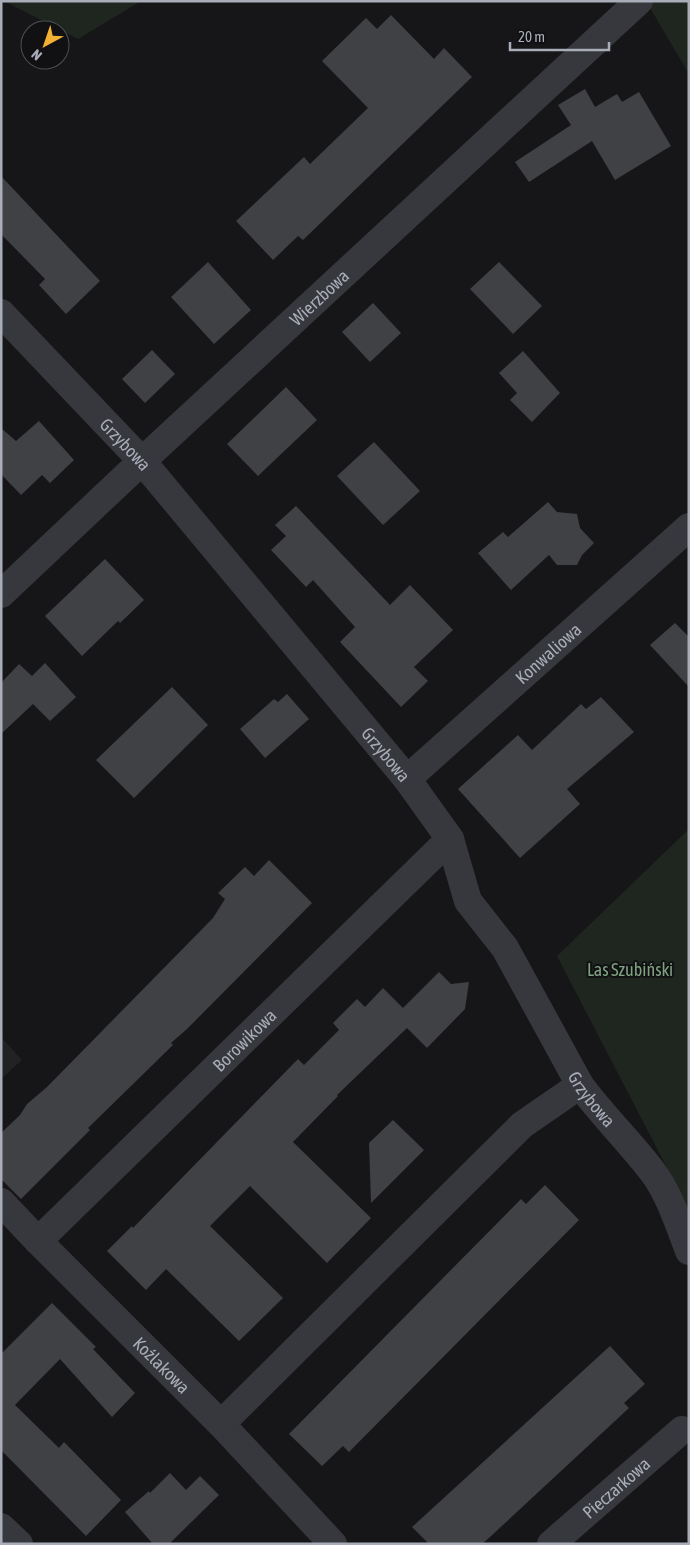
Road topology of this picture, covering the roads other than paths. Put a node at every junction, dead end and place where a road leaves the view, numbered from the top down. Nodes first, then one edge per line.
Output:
1 (639, 1) edge
2 (1, 313) edge
3 (142, 461) junction
4 (689, 527) edge
5 (1, 594) edge
6 (407, 779) junction
7 (450, 839) junction
8 (580, 1085) junction
9 (1, 1202) edge
10 (38, 1241) junction
11 (689, 1251) edge
12 (221, 1424) junction
13 (682, 1430) dead end
14 (1, 1527) edge
15 (319, 1539) edge
16 (19, 1544) edge
17 (551, 1544) edge

1 - 3 street, Wierzbowa
2 - 3 street, Grzybowa
3 - 5 street, Wierzbowa
3 - 6 street, Grzybowa
4 - 6 street, Konwaliowa
6 - 7 street, Grzybowa
7 - 8 street, Grzybowa
7 - 10 street, Borowikowa
8 - 11 street, Grzybowa
8 - 12 street
9 - 10 street, Koźlakowa
10 - 12 street, Koźlakowa
12 - 15 street, Koźlakowa
13 - 17 street, Pieczarkowa
14 - 16 street

